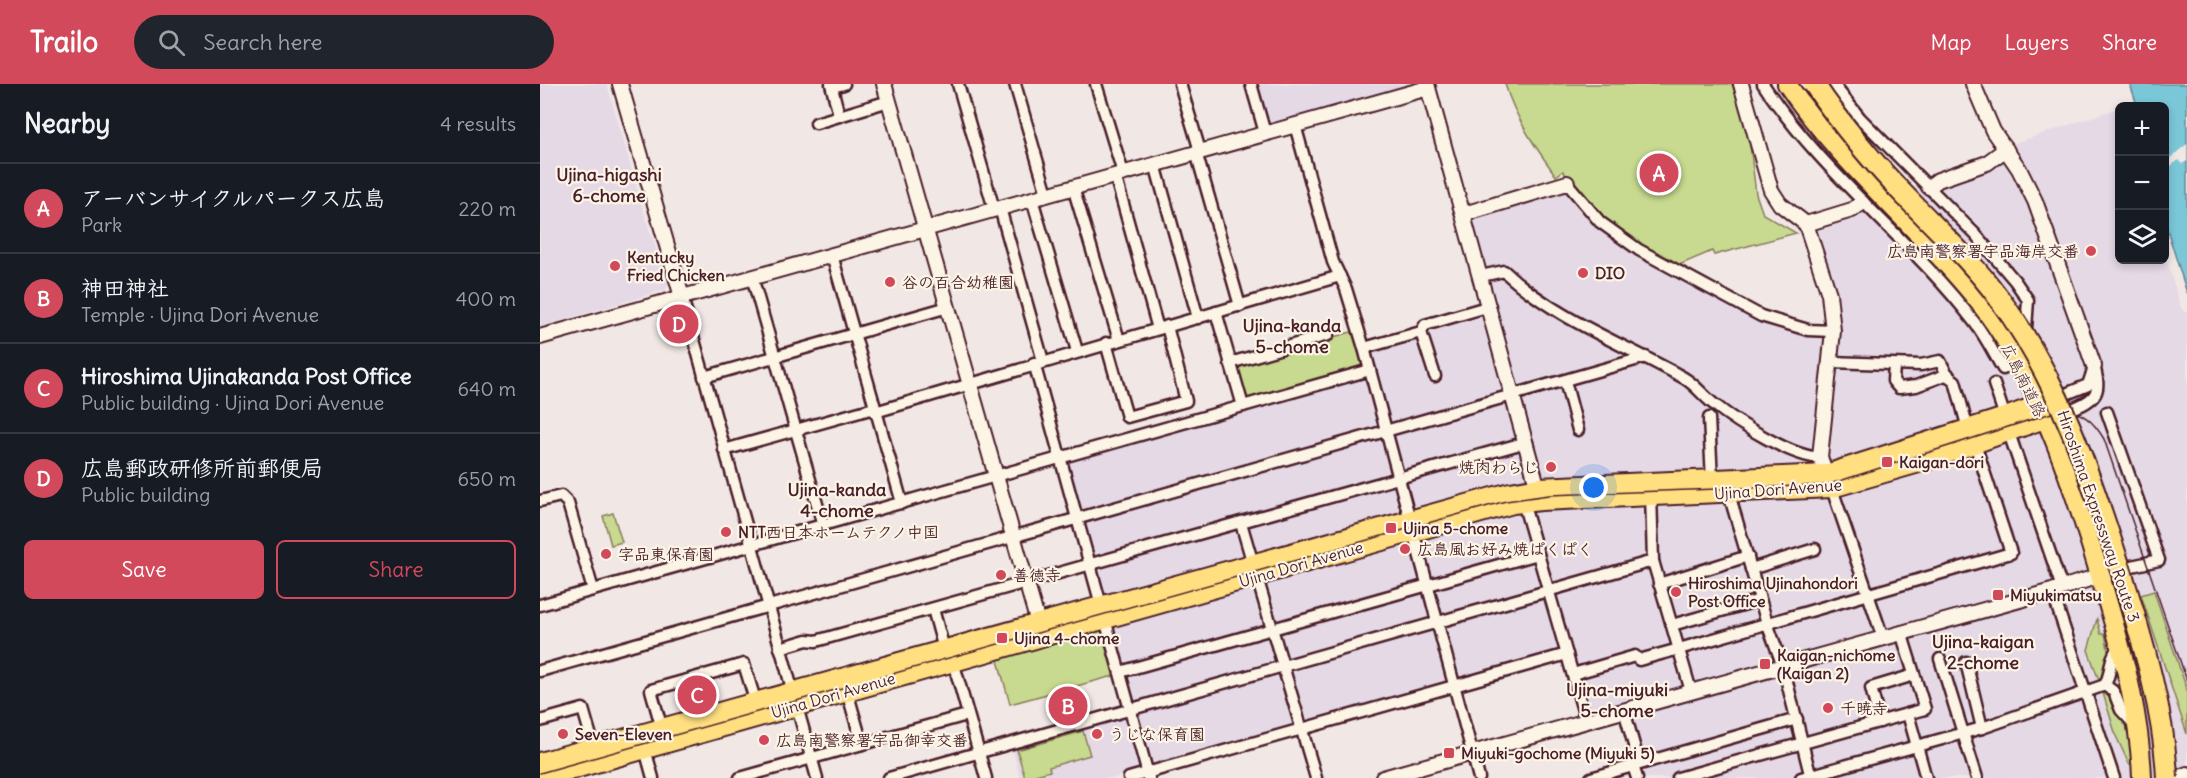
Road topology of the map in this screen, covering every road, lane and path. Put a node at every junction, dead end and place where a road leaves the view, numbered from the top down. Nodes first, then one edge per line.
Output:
1 (620, 84) edge
2 (844, 84) edge
3 (884, 84) edge
4 (958, 84) edge
5 (1015, 84) edge
6 (1096, 84) edge
7 (1180, 84) edge
8 (1251, 84) edge
9 (1741, 84) edge
10 (1763, 84) edge
11 (1787, 84) edge
12 (1814, 84) edge
13 (1819, 84) edge
14 (1833, 84) edge
15 (1973, 84) edge
16 (832, 86) edge
17 (1428, 86) edge
18 (889, 101) junction
19 (839, 115) junction
20 (816, 123) dead end
21 (1295, 124) junction
22 (1859, 127) junction
23 (1265, 133) junction
24 (1824, 134) junction
25 (2006, 150) junction
26 (1198, 152) junction
27 (1155, 164) junction
28 (1830, 169) junction
29 (1119, 174) junction
30 (1567, 183) joint
31 (1073, 187) junction
32 (1929, 187) junction
33 (1047, 194) junction
34 (1032, 199) junction
35 (1862, 203) junction
36 (997, 208) junction
37 (1464, 214) junction
38 (1806, 224) junction
39 (926, 229) junction
40 (832, 255) junction
41 (1340, 276) junction
42 (1481, 276) junction
43 (752, 277) junction
44 (682, 297) junction
45 (1240, 306) junction
46 (1490, 306) junction
47 (948, 307) junction
48 (1216, 312) junction
49 (1198, 318) junction
50 (1976, 325) junction
51 (1996, 327) junction
52 (1163, 328) junction
53 (2026, 329) junction
54 (1833, 331) junction
55 (1421, 332) junction
56 (854, 334) junction
57 (1328, 335) dead end
58 (540, 337) edge
59 (1119, 340) junction
60 (1106, 343) junction
61 (1364, 348) junction
62 (1077, 351) junction
63 (775, 357) junction
64 (1646, 357) junction
65 (1039, 362) junction
66 (1830, 362) junction
67 (1230, 363) junction
68 (1894, 365) junction
69 (2094, 366) junction
70 (2004, 369) dead end
71 (1370, 370) junction
72 (1948, 374) junction
73 (1435, 376) dead end
74 (704, 377) junction
75 (1565, 381) junction
76 (970, 384) junction
77 (1994, 384) dead end
78 (1515, 396) junction
79 (2064, 404) junction
80 (1243, 406) junction
81 (875, 410) junction
82 (2041, 412) junction
83 (2107, 412) dead end
84 (1709, 418) dead end
85 (2007, 425) junction
86 (796, 430) junction
87 (1578, 430) dead end
88 (1387, 432) junction
89 (1972, 437) junction
90 (1527, 442) junction
91 (724, 450) junction
92 (1061, 459) junction
93 (1826, 473) junction
94 (996, 476) junction
95 (1400, 478) junction
96 (1712, 481) junction
97 (1650, 490) junction
98 (1729, 494) junction
99 (1534, 497) junction
100 (540, 501) edge
101 (902, 503) junction
102 (1077, 518) junction
103 (1241, 523) junction
104 (823, 525) junction
105 (1413, 525) junction
106 (1013, 536) junction
107 (751, 544) junction
108 (1815, 549) dead end
109 (1538, 554) junction
110 (1748, 556) junction
111 (1653, 561) junction
112 (1090, 565) junction
113 (2127, 567) junction
114 (1256, 569) junction
115 (1751, 569) junction
116 (2100, 576) junction
117 (1026, 582) junction
118 (1659, 584) junction
119 (1429, 585) junction
120 (593, 590) junction
121 (2057, 590) junction
122 (1549, 592) junction
123 (1868, 594) junction
124 (1760, 600) junction
125 (540, 605) edge
126 (768, 605) junction
127 (933, 609) junction
128 (1103, 612) junction
129 (1440, 623) junction
130 (1767, 623) junction
131 (1672, 625) junction
132 (1040, 629) junction
133 (1273, 630) junction
134 (1900, 632) junction
135 (1883, 638) junction
136 (2120, 645) junction
137 (780, 648) junction
138 (1679, 650) junction
139 (1567, 654) junction
140 (948, 655) junction
141 (1940, 659) dead end
142 (1966, 662) dead end
143 (1284, 666) junction
144 (1783, 666) junction
145 (540, 671) edge
146 (1120, 672) junction
147 (1573, 674) junction
148 (1914, 675) junction
149 (2105, 685) junction
150 (1456, 687) junction
151 (847, 691) junction
152 (1691, 691) junction
153 (2085, 691) junction
154 (795, 699) junction
155 (756, 703) junction
156 (1130, 710) junction
157 (1624, 710) junction
158 (1908, 714) junction
159 (967, 715) junction
160 (1797, 719) junction
161 (540, 721) edge
162 (1586, 721) junction
163 (1880, 722) junction
164 (2136, 725) junction
165 (1982, 728) junction
166 (662, 729) junction
167 (1302, 731) junction
168 (1963, 732) junction
169 (862, 744) junction
170 (1803, 744) junction
171 (1917, 745) junction
172 (594, 747) junction
173 (645, 749) junction
174 (979, 753) junction
175 (1473, 753) junction
176 (811, 758) junction
177 (540, 762) edge
178 (1636, 764) junction
179 (2187, 774) edge
180 (1148, 775) edge
181 (1407, 775) edge
182 (1807, 777) edge
183 (543, 778) edge
184 (653, 778) edge
185 (740, 778) edge
186 (817, 778) edge
187 (889, 778) edge
188 (986, 778) edge
189 (1128, 778) edge
190 (1316, 778) edge
191 (1383, 778) edge
192 (1479, 778) edge
193 (1592, 778) edge
194 (1637, 778) edge
195 (1678, 778) edge
196 (1926, 778) edge
197 (1977, 778) edge
198 (2114, 778) edge
199 (2142, 778) edge
200 (2167, 778) edge
201 (2175, 778) edge

1 - 44 street
2 - 16 street
3 - 18 street
4 - 36 street
5 - 33 street
6 - 29 street
7 - 26 street
8 - 23 street
9 - 38 street
10 - 28 street
11 - 24 highway, 広島南道路
12 - 200 highway, Hiroshima Expressway Route 3, bridge
13 - 22 highway, 広島南道路
14 - 22 street
15 - 25 street
16 - 19 street
17 - 21 street
17 - 37 street
18 - 19 street
18 - 39 street
19 - 20 street
21 - 23 street
21 - 41 street
22 - 32 street
22 - 53 highway, 広島南道路
23 - 26 street
24 - 28 street
24 - 51 highway, 広島南道路
25 - 32 street
25 - 69 street
26 - 27 street
26 - 45 street
27 - 29 street
27 - 49 street
28 - 35 street
29 - 31 street
29 - 52 street
30 - 37 street
30 - 54 street
31 - 33 street
31 - 59 street
32 - 53 street
33 - 34 street
34 - 36 street
34 - 62 street
35 - 38 street
35 - 50 street
36 - 39 street
36 - 65 street
37 - 42 street
38 - 54 street
39 - 40 street
39 - 47 street
40 - 43 street
40 - 56 street
41 - 45 street
41 - 61 street
42 - 46 street
42 - 64 street
43 - 44 street
43 - 63 street
44 - 58 street
44 - 74 street
45 - 48 street
46 - 55 street
46 - 78 street
47 - 56 street
47 - 76 street
48 - 49 street
48 - 67 street
49 - 52 street
50 - 51 street
50 - 70 street
51 - 82 highway, 広島南道路
52 - 59 street
52 - 60 street
53 - 79 highway, 広島南道路
54 - 66 street
55 - 61 street
55 - 73 street
56 - 63 street
56 - 81 street
57 - 67 street
59 - 60 street
60 - 62 street
61 - 71 street
62 - 65 street
63 - 74 street
63 - 86 street
64 - 75 street
64 - 93 street
65 - 76 street
65 - 92 street
66 - 68 street
66 - 93 street
67 - 80 street
68 - 72 street
68 - 72 street
69 - 79 street
69 - 79 street
71 - 80 street
71 - 88 street
72 - 89 street
74 - 91 street
75 - 78 street
75 - 87 street
76 - 81 street
76 - 94 street
77 - 85 street
78 - 88 street
78 - 90 street
79 - 82 highway, Ujina Dori Avenue
79 - 113 highway, 広島南道路
80 - 92 street
81 - 86 street
81 - 101 street
82 - 85 highway, Ujina Dori Avenue
82 - 116 highway, 広島南道路
83 - 113 street
84 - 96 street
85 - 89 highway, Ujina Dori Avenue
85 - 121 street
86 - 91 street
86 - 104 street
88 - 95 street
88 - 102 street
89 - 93 highway, Ujina Dori Avenue
89 - 123 street
90 - 95 street
90 - 99 street
91 - 107 street
92 - 94 street
92 - 102 street
93 - 96 highway, Ujina Dori Avenue
93 - 98 highway, Ujina Dori Avenue
93 - 123 street
94 - 101 street
94 - 106 street
95 - 103 street
95 - 105 street
96 - 97 highway, Ujina Dori Avenue
97 - 98 highway, Ujina Dori Avenue
97 - 99 highway, Ujina Dori Avenue
97 - 111 street
98 - 110 street
99 - 105 highway, Ujina Dori Avenue
99 - 109 street
100 - 120 street
101 - 104 street
102 - 106 street
102 - 112 street
103 - 112 street
103 - 114 street
104 - 107 street
105 - 114 highway, Ujina Dori Avenue
105 - 119 street
106 - 117 street
106 - 126 street
107 - 120 street
107 - 126 street
108 - 115 street
109 - 119 street
109 - 122 street
110 - 115 street
110 - 118 street
111 - 118 street
111 - 122 street
112 - 117 street
112 - 128 street
113 - 116 street
113 - 201 highway, 広島南道路
114 - 128 highway, Ujina Dori Avenue
114 - 133 street
115 - 124 street
116 - 121 street
116 - 136 highway, 広島南道路
117 - 127 street
117 - 132 street
118 - 131 street
119 - 129 street
119 - 133 street
120 - 125 street
121 - 134 street
121 - 153 street
122 - 129 street
122 - 139 street
123 - 130 street
123 - 135 street
124 - 130 street
124 - 131 street
126 - 137 street
126 - 145 street
127 - 137 street
127 - 140 street
128 - 132 highway, Ujina Dori Avenue
128 - 146 street
129 - 143 street
129 - 150 street
130 - 138 street
130 - 144 street
131 - 138 street
132 - 140 highway, Ujina Dori Avenue
133 - 143 street
133 - 146 street
134 - 135 street
134 - 148 street
135 - 144 street
136 - 149 street
136 - 164 highway, 広島南道路
137 - 154 street
138 - 147 street
138 - 152 street
139 - 147 street
139 - 150 street
140 - 151 highway, Ujina Dori Avenue
140 - 154 highway, Ujina Dori Avenue
140 - 159 street
141 - 168 street
142 - 165 street
143 - 156 street
143 - 167 street
144 - 152 street
144 - 160 street
146 - 156 street
147 - 162 street
148 - 158 street
148 - 163 street
149 - 153 street
149 - 164 street
150 - 167 street
150 - 175 street
151 - 154 highway, Ujina Dori Avenue
151 - 169 street
152 - 157 street
153 - 165 street
153 - 198 street
154 - 155 highway, Ujina Dori Avenue
154 - 173 highway, Ujina Dori Avenue
154 - 176 street
155 - 166 highway, Ujina Dori Avenue
155 - 166 street
156 - 174 street
156 - 180 street
157 - 162 street
157 - 178 street
158 - 163 street
158 - 171 street
159 - 169 street
159 - 174 street
160 - 170 street
160 - 178 street
161 - 172 street
162 - 175 street
163 - 170 street
164 - 199 highway, 広島南道路
165 - 168 street
166 - 172 highway, Ujina Dori Avenue
167 - 180 street
167 - 190 street
168 - 171 street
168 - 197 street
169 - 176 street
170 - 182 street
170 - 195 street
171 - 182 street
171 - 196 street
172 - 177 highway, Ujina Dori Avenue
173 - 183 highway, Ujina Dori Avenue
173 - 184 street
174 - 187 street
174 - 188 street
175 - 181 street
175 - 192 street
176 - 185 street
176 - 186 street
178 - 193 street
178 - 194 street
179 - 201 street
180 - 189 street
181 - 191 street

